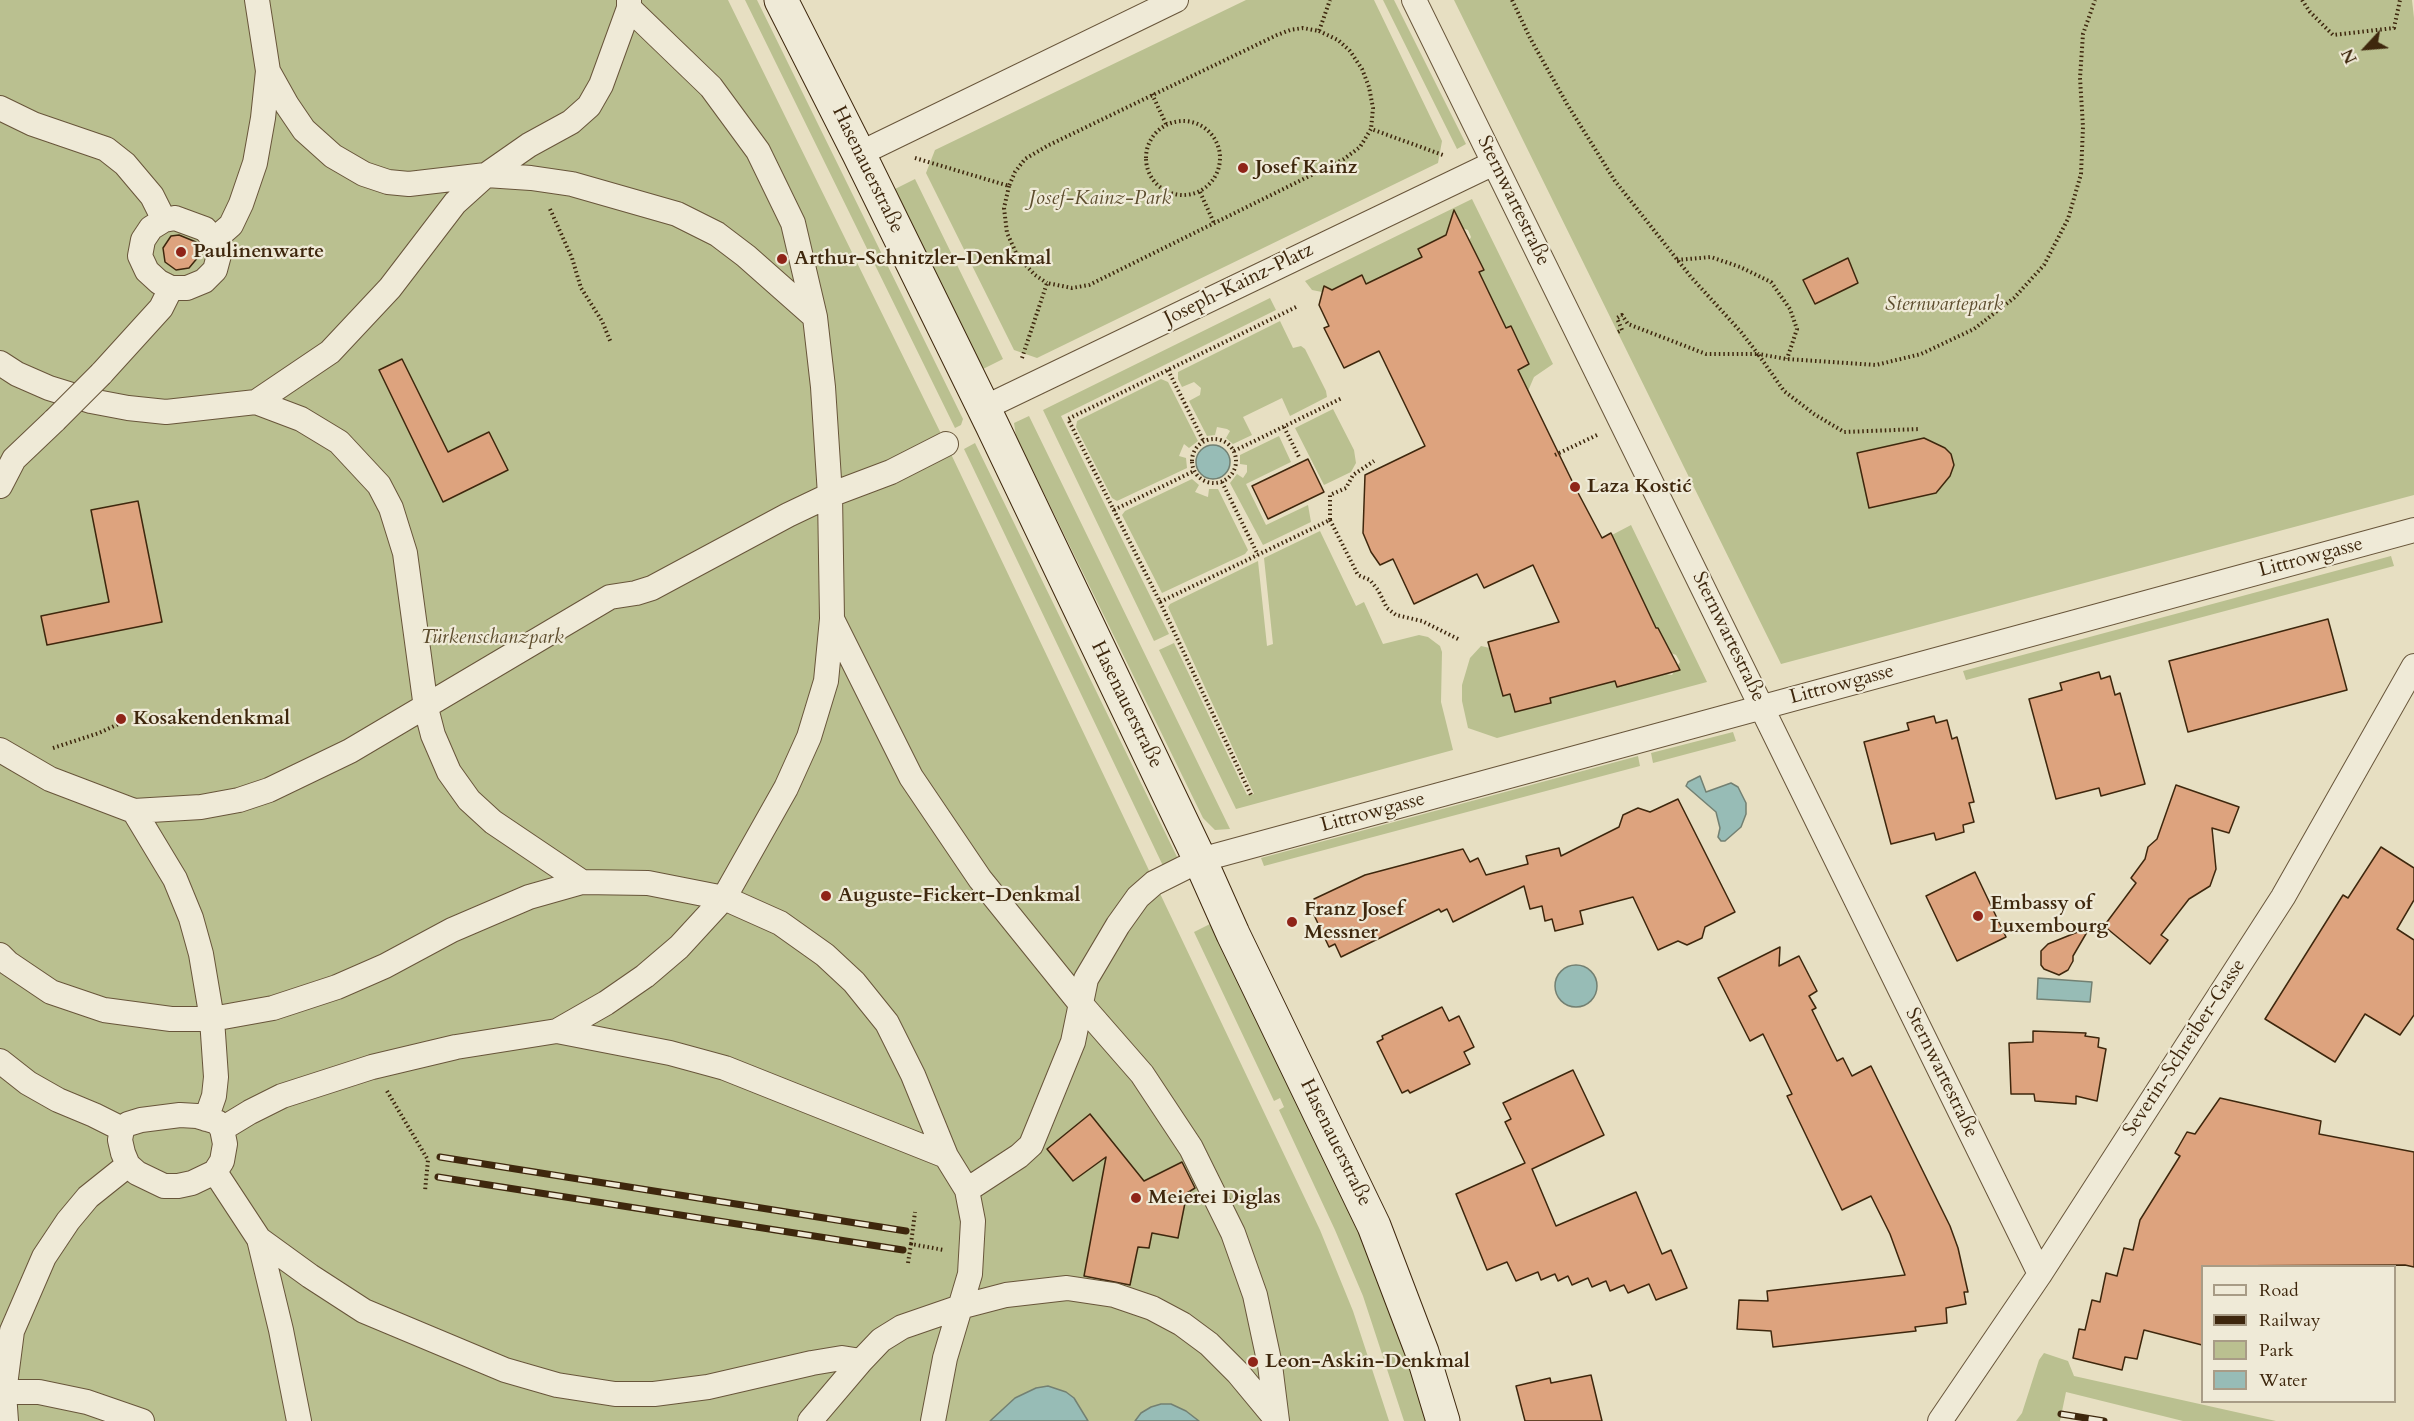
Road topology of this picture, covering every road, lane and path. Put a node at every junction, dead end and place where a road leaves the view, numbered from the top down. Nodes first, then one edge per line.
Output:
1 (257, 0) edge
2 (781, 0) edge
3 (1176, 0) edge
4 (1330, 0) edge
5 (1414, 0) edge
6 (1512, 0) edge
7 (2095, 0) edge
8 (2302, 0) edge
9 (2400, 0) edge
10 (629, 4) edge
11 (1319, 31) junction
12 (268, 71) junction
13 (1152, 94) junction
14 (0, 108) edge
15 (1166, 124) junction
16 (1371, 129) junction
17 (859, 154) junction
18 (1446, 156) dead end
19 (911, 157) dead end
20 (1494, 163) junction
21 (486, 175) junction
22 (531, 178) junction
23 (1009, 186) junction
24 (1200, 192) junction
25 (164, 220) junction
26 (1214, 223) junction
27 (214, 240) junction
28 (1676, 260) junction
29 (1047, 284) junction
30 (171, 288) junction
31 (1296, 307) dead end
32 (815, 317) junction
33 (1618, 332) dead end
34 (611, 343) dead end
35 (1758, 354) junction
36 (1787, 359) junction
37 (1021, 362) dead end
38 (0, 363) edge
39 (1168, 370) junction
40 (1342, 398) dead end
41 (256, 402) junction
42 (984, 408) junction
43 (1284, 427) junction
44 (1920, 429) dead end
45 (1588, 439) dead end
46 (1204, 442) junction
47 (946, 444) dead end
48 (1233, 451) junction
49 (1555, 455) dead end
50 (1299, 457) dead end
51 (7, 461) edge
52 (1374, 461) dead end
53 (1194, 471) junction
54 (1222, 482) junction
55 (0, 486) edge
56 (830, 495) junction
57 (1113, 510) junction
58 (1330, 520) junction
59 (2414, 530) edge
60 (1258, 555) junction
61 (1160, 602) junction
62 (832, 619) junction
63 (1460, 640) dead end
64 (2414, 666) edge
65 (1762, 707) junction
66 (426, 708) junction
67 (123, 722) dead end
68 (5, 753) edge
69 (1251, 795) dead end
70 (134, 811) junction
71 (1200, 860) junction
72 (582, 882) junction
73 (724, 898) junction
74 (0, 955) edge
75 (1080, 1003) junction
76 (212, 1019) junction
77 (557, 1031) junction
78 (0, 1061) edge
79 (372, 1067) junction
80 (214, 1124) junction
81 (122, 1130) junction
82 (946, 1156) junction
83 (128, 1165) junction
84 (215, 1172) junction
85 (967, 1190) junction
86 (425, 1191) dead end
87 (915, 1212) dead end
88 (259, 1239) junction
89 (911, 1244) junction
90 (972, 1256) junction
91 (908, 1263) dead end
92 (2040, 1274) junction
93 (960, 1307) junction
94 (861, 1361) junction
95 (2, 1392) edge
96 (6, 1421) edge
97 (142, 1421) edge
98 (299, 1421) edge
99 (810, 1421) edge
100 (933, 1421) edge
101 (1277, 1421) edge
102 (1443, 1421) edge
103 (1940, 1421) edge

1 - 12 street
2 - 17 street, Hasenauerstraße
3 - 17 street
4 - 11 path
5 - 20 street, Sternwartestraße
6 - 28 path
7 - 36 path
8 - 9 path
10 - 21 street
10 - 32 street
11 - 13 path
11 - 16 path
12 - 21 street
12 - 27 street
13 - 15 path
13 - 23 path
14 - 25 street
15 - 24 path
15 - 24 path
16 - 18 path
16 - 26 path
17 - 42 street, Hasenauerstraße
19 - 23 path
20 - 42 street, Joseph-Kainz-Platz
20 - 65 street, Sternwartestraße
21 - 22 street
21 - 41 street
22 - 32 street
22 - 34 path
23 - 29 path
24 - 26 path
25 - 27 street
25 - 30 street
26 - 29 path
27 - 30 street
28 - 35 path
28 - 36 path
29 - 37 path
30 - 51 street, bridge
31 - 39 path
32 - 56 street
33 - 35 path
35 - 36 path
35 - 44 path
38 - 41 street
39 - 46 path
39 - 57 path
40 - 43 path
41 - 66 street
42 - 71 street, Hasenauerstraße
43 - 48 path
43 - 50 path
45 - 49 path
46 - 48 path
46 - 53 path
47 - 56 street
48 - 54 path
51 - 55 street
52 - 58 path
53 - 54 path
53 - 57 path
54 - 60 path
56 - 62 street
56 - 66 street
57 - 61 path
58 - 60 path
58 - 63 path
59 - 65 street, Littrowgasse
60 - 61 path
61 - 69 path
62 - 73 street
62 - 75 street
64 - 92 street, Severin-Schreiber-Gasse
65 - 71 street, Littrowgasse
65 - 92 street, Sternwartestraße
66 - 70 street
66 - 72 street
67 - 68 path
68 - 70 street
70 - 76 street
71 - 75 street, Littrowgasse
71 - 102 street, Hasenauerstraße
72 - 73 street
72 - 76 street
73 - 77 street
73 - 82 street
74 - 76 street
75 - 85 street, Littrowgasse
75 - 101 street
76 - 80 street
77 - 79 street
77 - 82 street
78 - 81 street
79 - 80 street
79 - 86 path
80 - 81 street
80 - 84 street
81 - 83 street
82 - 85 street
83 - 84 street
83 - 95 street
84 - 88 street
85 - 90 street
87 - 89 path
88 - 94 street
88 - 98 street
89 - 90 path
89 - 91 path
90 - 93 street
92 - 103 street, Severin-Schreiber-Gasse
93 - 94 street
93 - 100 street
93 - 101 street
94 - 99 street
95 - 96 street
95 - 97 street

